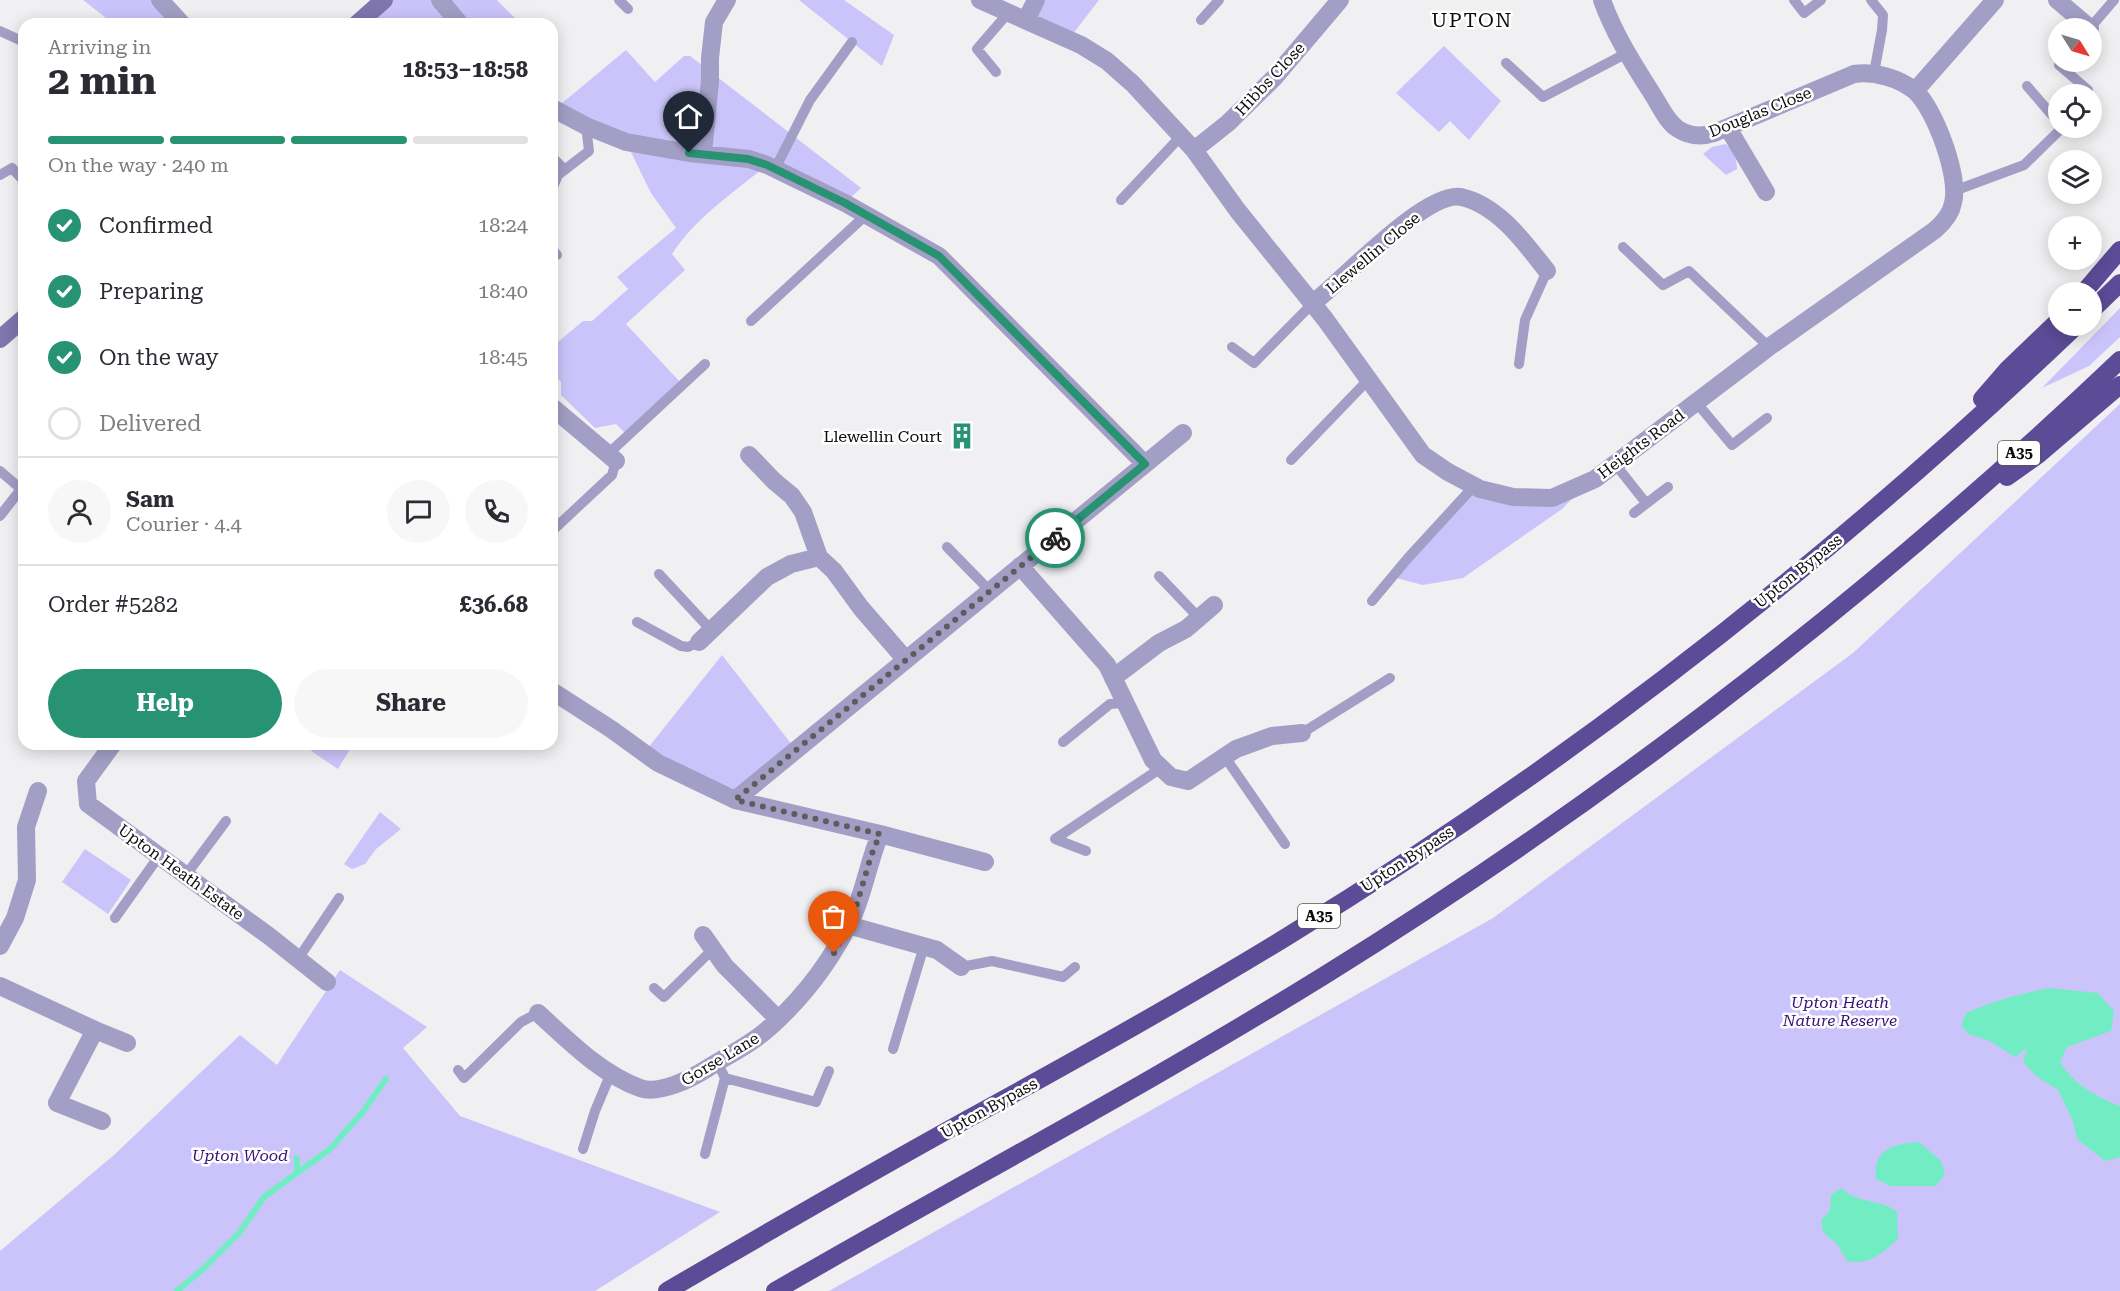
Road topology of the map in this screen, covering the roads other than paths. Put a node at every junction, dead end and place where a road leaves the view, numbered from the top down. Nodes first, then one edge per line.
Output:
1 (160, 0) edge
2 (384, 0) edge
3 (440, 0) edge
4 (619, 0) edge
5 (727, 0) edge
6 (980, 0) edge
7 (1036, 0) edge
8 (1219, 0) edge
9 (1340, 0) edge
10 (1602, 0) edge
11 (1794, 0) edge
12 (1821, 0) edge
13 (1871, 0) edge
14 (1995, 0) edge
15 (2058, 0) edge
16 (2114, 0) edge
17 (628, 9) dead end
18 (1009, 12) junction
19 (176, 18) edge
20 (364, 18) edge
21 (455, 18) edge
22 (2079, 18) edge
23 (2099, 18) edge
24 (1026, 20) junction
25 (1201, 20) dead end
26 (0, 31) edge
27 (18, 39) edge
28 (852, 42) dead end
29 (1627, 53) junction
30 (1506, 63) dead end
31 (996, 72) dead end
32 (2067, 72) edge
33 (1874, 73) junction
34 (2081, 84) edge
35 (2027, 86) dead end
36 (1915, 91) junction
37 (2048, 110) edge
38 (558, 111) edge
39 (586, 126) junction
40 (1728, 128) junction
41 (1181, 136) junction
42 (2052, 138) edge
43 (1194, 150) junction
44 (703, 153) junction
45 (558, 163) edge
46 (775, 169) junction
47 (565, 170) junction
48 (18, 174) edge
49 (0, 175) edge
50 (558, 176) edge
51 (1954, 190) junction
52 (1766, 192) dead end
53 (1121, 200) dead end
54 (867, 215) junction
55 (1623, 246) dead end
56 (2120, 250) edge
57 (1547, 271) joint
58 (2093, 282) edge
59 (2120, 283) edge
60 (2102, 300) edge
61 (1313, 303) junction
62 (751, 321) dead end
63 (18, 326) edge
64 (2048, 331) edge
65 (2065, 336) edge
66 (0, 339) edge
67 (1232, 347) dead end
68 (1769, 347) junction
69 (2120, 360) edge
70 (705, 364) dead end
71 (1519, 364) dead end
72 (1369, 379) junction
73 (2120, 385) edge
74 (1696, 402) junction
75 (558, 412) edge
76 (1767, 418) dead end
77 (1183, 433) dead end
78 (749, 454) dead end
79 (612, 457) junction
80 (1291, 460) dead end
81 (1145, 464) junction
82 (1615, 464) junction
83 (1922, 468) junction
84 (0, 471) edge
85 (18, 486) edge
86 (1474, 486) junction
87 (1668, 487) dead end
88 (18, 493) edge
89 (1646, 503) junction
90 (1634, 513) dead end
91 (0, 516) edge
92 (558, 525) edge
93 (1916, 543) junction
94 (947, 547) dead end
95 (819, 557) junction
96 (1020, 566) junction
97 (659, 574) dead end
98 (1159, 576) dead end
99 (990, 591) junction
100 (1372, 601) dead end
101 (1214, 605) dead end
102 (1199, 618) junction
103 (637, 621) dead end
104 (705, 636) junction
105 (906, 660) junction
106 (1110, 672) junction
107 (1390, 678) dead end
108 (558, 695) edge
109 (1124, 703) junction
110 (1302, 733) joint
111 (1064, 742) dead end
112 (109, 750) edge
113 (1226, 757) junction
114 (1161, 768) junction
115 (38, 791) dead end
116 (735, 800) junction
117 (226, 821) dead end
118 (880, 834) junction
119 (1285, 844) dead end
120 (1086, 851) dead end
121 (159, 856) junction
122 (985, 862) dead end
123 (186, 875) junction
124 (339, 898) dead end
125 (116, 918) dead end
126 (848, 925) junction
127 (708, 942) joint
128 (0, 946) edge
129 (924, 946) junction
130 (298, 959) junction
131 (961, 967) joint
132 (1075, 967) dead end
133 (327, 982) dead end
134 (0, 986) edge
135 (654, 988) dead end
136 (538, 1014) joint
137 (778, 1019) junction
138 (95, 1030) junction
139 (127, 1043) dead end
140 (893, 1049) dead end
141 (458, 1070) dead end
142 (721, 1070) junction
143 (829, 1071) dead end
144 (611, 1073) junction
145 (102, 1121) dead end
146 (583, 1149) dead end
147 (705, 1154) dead end
148 (667, 1291) edge
149 (775, 1291) edge

1 - 19 street
2 - 20 main road
3 - 21 street
4 - 17 lane
5 - 44 street
6 - 18 street, Heights Road
7 - 24 street
8 - 25 lane
9 - 43 street, Hibbs Close
10 - 29 street, Douglas Close
11 - 12 lane
13 - 33 lane
14 - 36 street
15 - 22 street
16 - 23 lane
18 - 24 street, Heights Road
18 - 31 lane
24 - 41 street, Heights Road
26 - 27 lane
28 - 46 lane
29 - 30 lane
29 - 40 street, Douglas Close
32 - 34 lane
33 - 36 street, Douglas Close
33 - 40 street, Douglas Close
35 - 37 lane
36 - 51 street
38 - 39 street
39 - 44 street
39 - 47 lane
40 - 52 street
41 - 43 street, Heights Road
41 - 53 lane
42 - 51 lane
43 - 61 street, Heights Road
44 - 46 street
45 - 47 lane
46 - 54 street
47 - 50 lane
48 - 49 lane
51 - 68 street, Heights Road
54 - 62 lane
54 - 81 street
55 - 68 lane
56 - 58 highway
57 - 61 street, Llewellin Close
57 - 71 lane
59 - 60 highway
61 - 67 lane
61 - 72 street, Heights Road
63 - 66 main road
64 - 83 highway, A35
65 - 83 highway, Upton Bypass / A35
68 - 74 street, Heights Road
69 - 93 highway, A35
70 - 79 lane
72 - 80 lane
72 - 86 street, Heights Road
73 - 93 highway, A35
74 - 76 lane
74 - 82 street, Heights Road
75 - 79 street
77 - 81 street
78 - 95 street
79 - 92 lane
81 - 96 street
82 - 86 street, Heights Road
82 - 89 lane
83 - 148 highway, Upton Bypass / A35
84 - 85 lane
86 - 100 lane
87 - 89 lane
88 - 91 lane
89 - 90 lane
93 - 149 highway, A35
94 - 99 lane
95 - 104 street
95 - 105 street
96 - 99 street
96 - 106 street
97 - 104 lane
98 - 102 lane
99 - 105 street
101 - 102 street
102 - 106 street
103 - 104 lane
105 - 116 street
106 - 109 street
107 - 110 lane
108 - 116 street
109 - 111 lane
109 - 114 street
110 - 113 street
112 - 121 street, Upton Heath Estate
113 - 114 street
113 - 119 lane
114 - 120 lane
115 - 128 street
116 - 118 street
117 - 123 lane
118 - 122 street
118 - 126 street, Gorse Lane
121 - 123 street, Upton Heath Estate
121 - 125 lane
123 - 130 street, Upton Heath Estate
124 - 130 lane
126 - 129 street
126 - 137 street, Gorse Lane
127 - 135 lane
127 - 137 street, Gorse Lane
129 - 131 street
129 - 140 lane
130 - 133 street, Upton Heath Estate
131 - 132 lane
134 - 138 street
136 - 141 lane
136 - 144 street, Gorse Lane
137 - 142 street, Gorse Lane
138 - 139 street
138 - 145 street
142 - 143 lane
142 - 144 street, Gorse Lane
142 - 147 lane
144 - 146 lane

